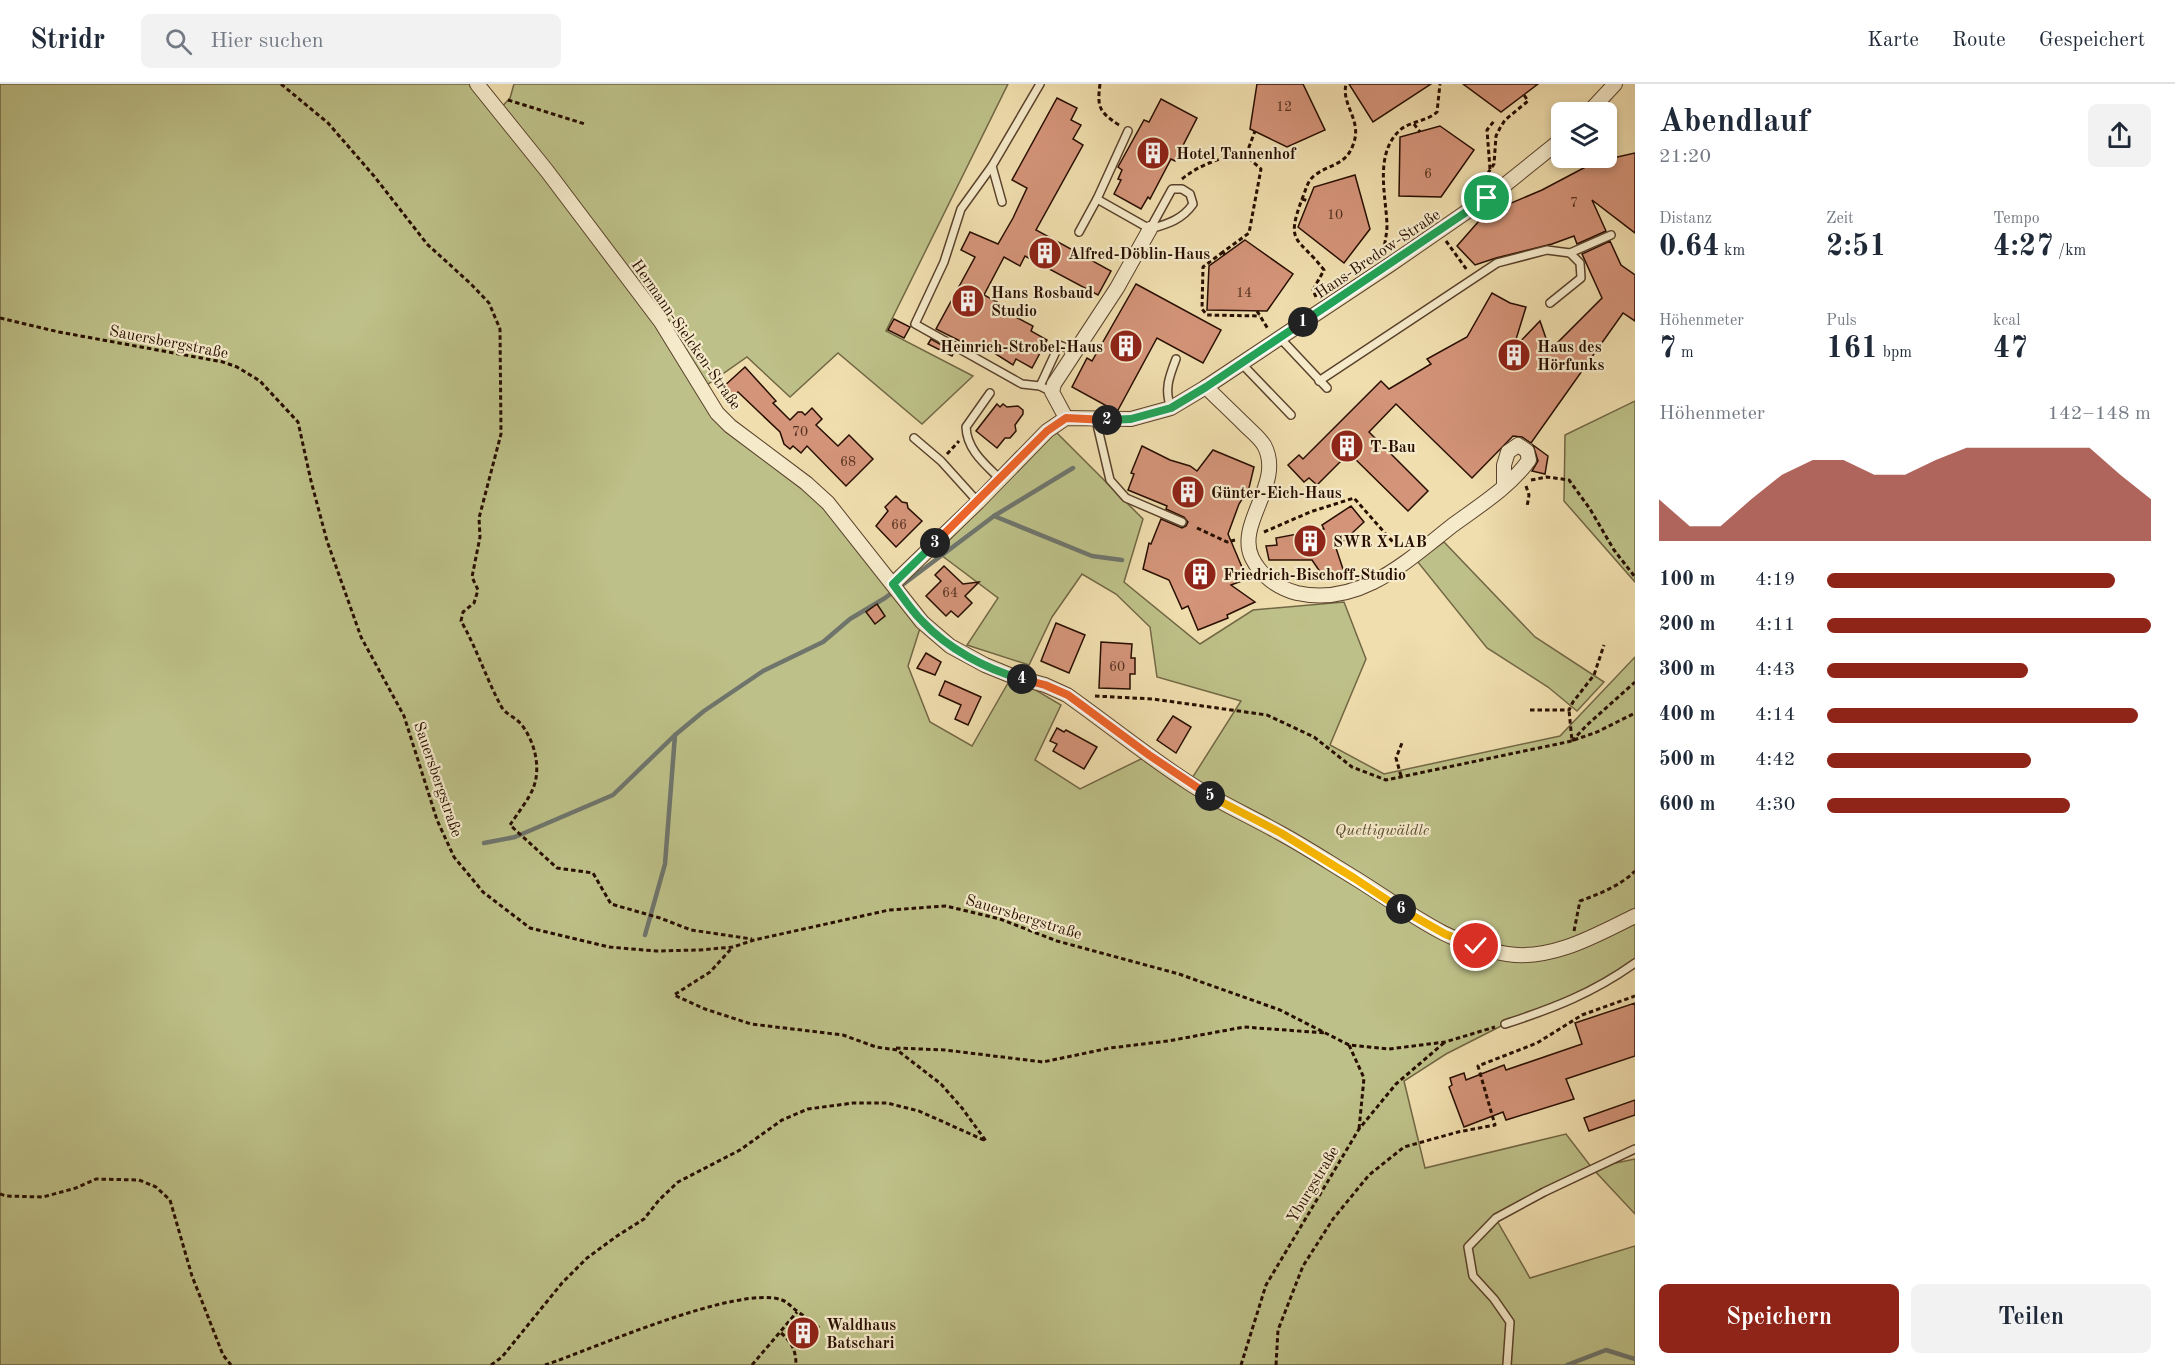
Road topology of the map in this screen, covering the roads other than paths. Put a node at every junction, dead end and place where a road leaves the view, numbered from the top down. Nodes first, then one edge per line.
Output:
1 (1040, 84) edge
2 (1615, 84) edge
3 (480, 88) edge
4 (1598, 102) edge
5 (1125, 129) road end
6 (1551, 148) edge
7 (992, 166) junction
8 (1097, 199) junction
9 (1002, 202) dead end
10 (1150, 229) junction
11 (1079, 232) dead end
12 (1611, 235) dead end
13 (1570, 253) junction
14 (1550, 303) dead end
15 (1277, 339) junction
16 (1176, 359) dead end
17 (1241, 363) junction
18 (1319, 381) junction
19 (1206, 387) junction
20 (1326, 388) dead end
21 (1046, 389) junction
22 (990, 393) dead end
23 (1171, 408) junction
24 (1291, 415) dead end
25 (1066, 418) junction
26 (1096, 420) junction
27 (914, 438) dead end
28 (1000, 479) junction
29 (1504, 486) dead end
30 (978, 502) junction
31 (1182, 522) dead end
32 (896, 588) junction
33 (1635, 916) edge
34 (1635, 963) edge
35 (1505, 1024) road end
36 (1635, 1149) edge
37 (1507, 1365) edge

1 - 7 lane
2 - 4 street
3 - 32 street, Hermann-Sielcken-Straße
5 - 8 lane
6 - 15 street, Hans-Bredow-Straße
7 - 9 lane
7 - 21 lane
8 - 10 lane
8 - 11 lane
10 - 10 lane
10 - 21 street
12 - 13 lane
13 - 14 lane
13 - 18 lane
15 - 17 street, Hans-Bredow-Straße
15 - 18 lane
16 - 23 lane
17 - 19 street, Hans-Bredow-Straße
17 - 24 lane
18 - 20 lane
19 - 23 street, Hans-Bredow-Straße
19 - 29 street
21 - 25 street
22 - 28 lane
23 - 26 street, Hans-Bredow-Straße
25 - 26 street, Hans-Bredow-Straße
25 - 28 street
26 - 31 lane
27 - 30 lane
28 - 30 street
30 - 32 street
32 - 33 street, Hermann-Sielcken-Straße
34 - 35 lane
36 - 37 lane

